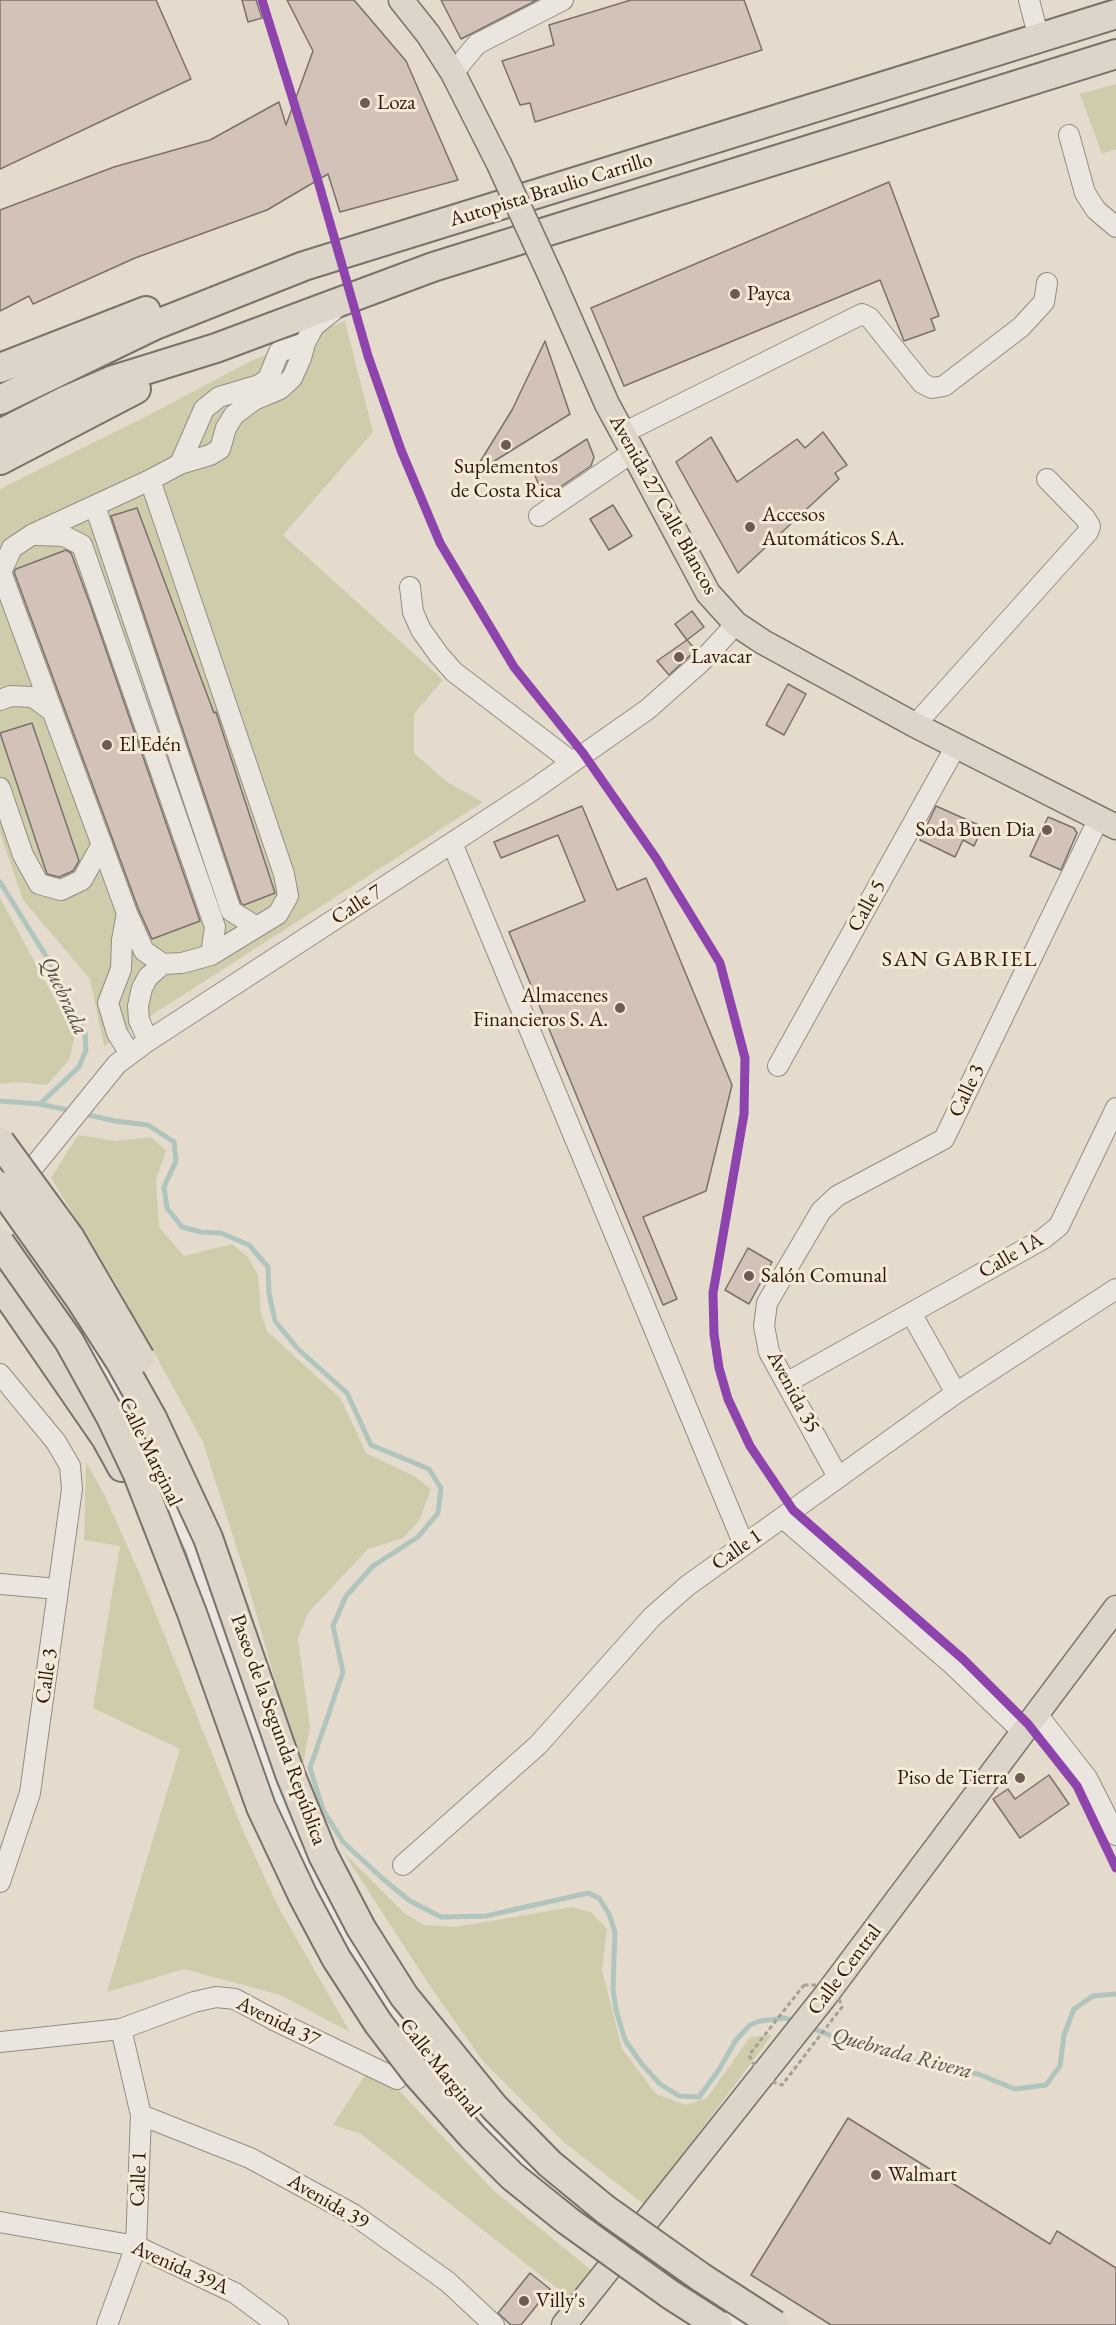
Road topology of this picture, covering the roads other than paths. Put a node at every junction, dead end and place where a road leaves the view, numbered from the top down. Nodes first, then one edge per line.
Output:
1 (401, 0) edge
2 (563, 0) edge
3 (1029, 0) edge
4 (1116, 14) edge
5 (1039, 39) junction
6 (1116, 54) edge
7 (453, 74) junction
8 (1069, 135) dead end
9 (1116, 228) edge
10 (304, 266) junction
11 (433, 267) junction
12 (1047, 283) dead end
13 (305, 343) junction
14 (216, 348) junction
15 (279, 352) junction
16 (0, 368) edge
17 (0, 400) edge
18 (0, 434) edge
19 (628, 443) junction
20 (0, 460) edge
21 (180, 464) junction
22 (1047, 479) dead end
23 (150, 480) junction
24 (95, 507) junction
25 (539, 516) dead end
26 (33, 534) junction
27 (1, 572) edge
28 (410, 587) dead end
29 (736, 624) junction
30 (0, 700) edge
31 (53, 712) junction
32 (915, 725) junction
33 (956, 746) junction
34 (572, 762) junction
35 (0, 788) edge
36 (1107, 823) edge
37 (452, 843) junction
38 (102, 844) junction
39 (127, 913) junction
40 (257, 927) junction
41 (211, 955) junction
42 (162, 964) junction
43 (148, 1041) junction
44 (130, 1054) junction
45 (778, 1066) dead end
46 (1116, 1108) edge
47 (0, 1142) edge
48 (0, 1186) edge
49 (0, 1209) edge
50 (0, 1227) edge
51 (0, 1243) edge
52 (0, 1284) edge
53 (1116, 1289) edge
54 (767, 1303) joint
55 (911, 1313) junction
56 (0, 1374) edge
57 (786, 1383) junction
58 (957, 1393) junction
59 (838, 1477) junction
60 (783, 1518) junction
61 (208, 1538) junction
62 (163, 1542) junction
63 (744, 1545) junction
64 (0, 1584) edge
65 (58, 1589) junction
66 (1116, 1608) edge
67 (252, 1719) junction
68 (1029, 1723) junction
69 (1116, 1835) edge
70 (403, 1865) dead end
71 (0, 1881) edge
72 (121, 2029) junction
73 (0, 2042) edge
74 (397, 2079) dead end
75 (141, 2115) junction
76 (0, 2222) edge
77 (136, 2246) junction
78 (626, 2247) junction
79 (107, 2325) edge
80 (279, 2325) edge
81 (494, 2325) edge
82 (564, 2325) edge
83 (718, 2325) edge
84 (744, 2325) edge
85 (775, 2325) edge

1 - 7 main road, Avenida 27 Calle Blancos
2 - 7 street
3 - 5 street
4 - 5 highway, Autopista Braulio Carrillo
5 - 10 highway, Autopista Braulio Carrillo
6 - 11 highway, Autopista Braulio Carrillo
7 - 19 main road, Avenida 27 Calle Blancos, bridge
8 - 9 street
10 - 16 highway
10 - 17 highway, Autopista Braulio Carrillo
11 - 13 street
11 - 14 highway, Autopista Braulio Carrillo
12 - 19 street
13 - 15 street
13 - 21 street
14 - 15 street
14 - 18 highway, Autopista Braulio Carrillo
14 - 20 highway
15 - 21 street
19 - 25 street
19 - 29 main road, Avenida 27 Calle Blancos
21 - 23 street
22 - 32 street
23 - 24 street
23 - 40 street
24 - 26 street
24 - 40 street
26 - 27 street
26 - 41 street
27 - 31 street
28 - 34 street
29 - 32 main road, Avenida 27 Calle Blancos
29 - 34 street, Calle 7
30 - 31 street
31 - 38 street
32 - 33 main road, Avenida 27 Calle Blancos
33 - 36 main road, Avenida 27 Calle Blancos
33 - 45 street, Calle 5
34 - 37 street, Calle 7
35 - 38 street
36 - 54 street, Calle 3
37 - 43 street, Calle 7
37 - 63 street
38 - 39 street
39 - 42 street
39 - 44 street
40 - 41 street
41 - 42 street
42 - 43 street
43 - 44 street, Calle 7
44 - 49 street, Calle 7
46 - 55 street, Calle 1A
47 - 61 highway, bridge
48 - 61 highway, Paseo de la Segunda República, bridge
49 - 67 street, Calle Marginal
50 - 67 street, Calle Marginal
51 - 62 highway, Paseo de la Segunda República, bridge
52 - 62 highway, bridge
53 - 58 street, Calle 1
54 - 57 street, Avenida 35
55 - 57 street, Calle 1A
55 - 58 street
56 - 65 street, Calle 3
57 - 59 street, Avenida 35
58 - 59 street, Calle 1
59 - 60 street, Calle 1
60 - 63 street, Calle 1
60 - 68 street
61 - 85 highway, Paseo de la Segunda República, bridge
62 - 83 highway, Paseo de la Segunda República, bridge
63 - 70 street, Calle 1
64 - 65 street
65 - 71 street, Calle 3
66 - 68 main road, Calle Central
67 - 78 street, Calle Marginal
68 - 69 street
68 - 78 main road, Calle Central
72 - 73 street, Avenida 37
72 - 74 street, Avenida 37
72 - 75 street, Calle 1
75 - 77 street, Calle 1
75 - 81 street, Avenida 39
76 - 77 street, Avenida 39A
77 - 79 street, Calle 1
77 - 80 street, Avenida 39A
78 - 82 main road, Calle Central
78 - 84 street, Calle Marginal

